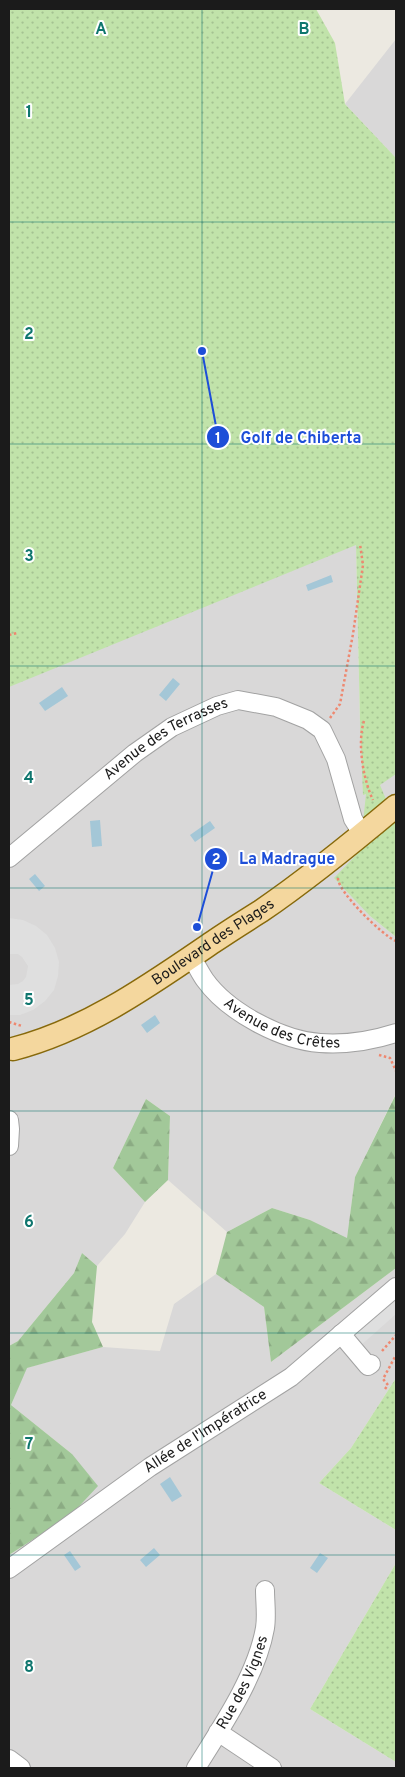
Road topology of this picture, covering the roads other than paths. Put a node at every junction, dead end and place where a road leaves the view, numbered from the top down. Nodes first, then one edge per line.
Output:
1 (386, 806) edge
2 (362, 834) junction
3 (9, 858) edge
4 (191, 957) junction
5 (396, 1033) edge
6 (10, 1053) edge
7 (9, 1120) edge
8 (9, 1146) edge
9 (396, 1287) edge
10 (341, 1334) junction
11 (371, 1364) road end
12 (9, 1569) edge
13 (265, 1590) dead end
14 (218, 1732) junction
15 (9, 1759) edge
16 (21, 1768) edge
17 (196, 1768) edge
18 (272, 1768) edge

1 - 2 main road, Boulevard des Plages
2 - 3 street, Avenue des Terrasses
2 - 4 main road, Boulevard des Plages
4 - 5 street, Avenue des Crêtes
4 - 6 main road, Boulevard des Plages
7 - 8 street
9 - 10 street, Allée de l'Impératrice
10 - 11 street
10 - 12 street, Allée de l'Impératrice
13 - 14 street, Rue des Vignes
14 - 17 street, Rue des Vignes
14 - 18 street
15 - 16 street

